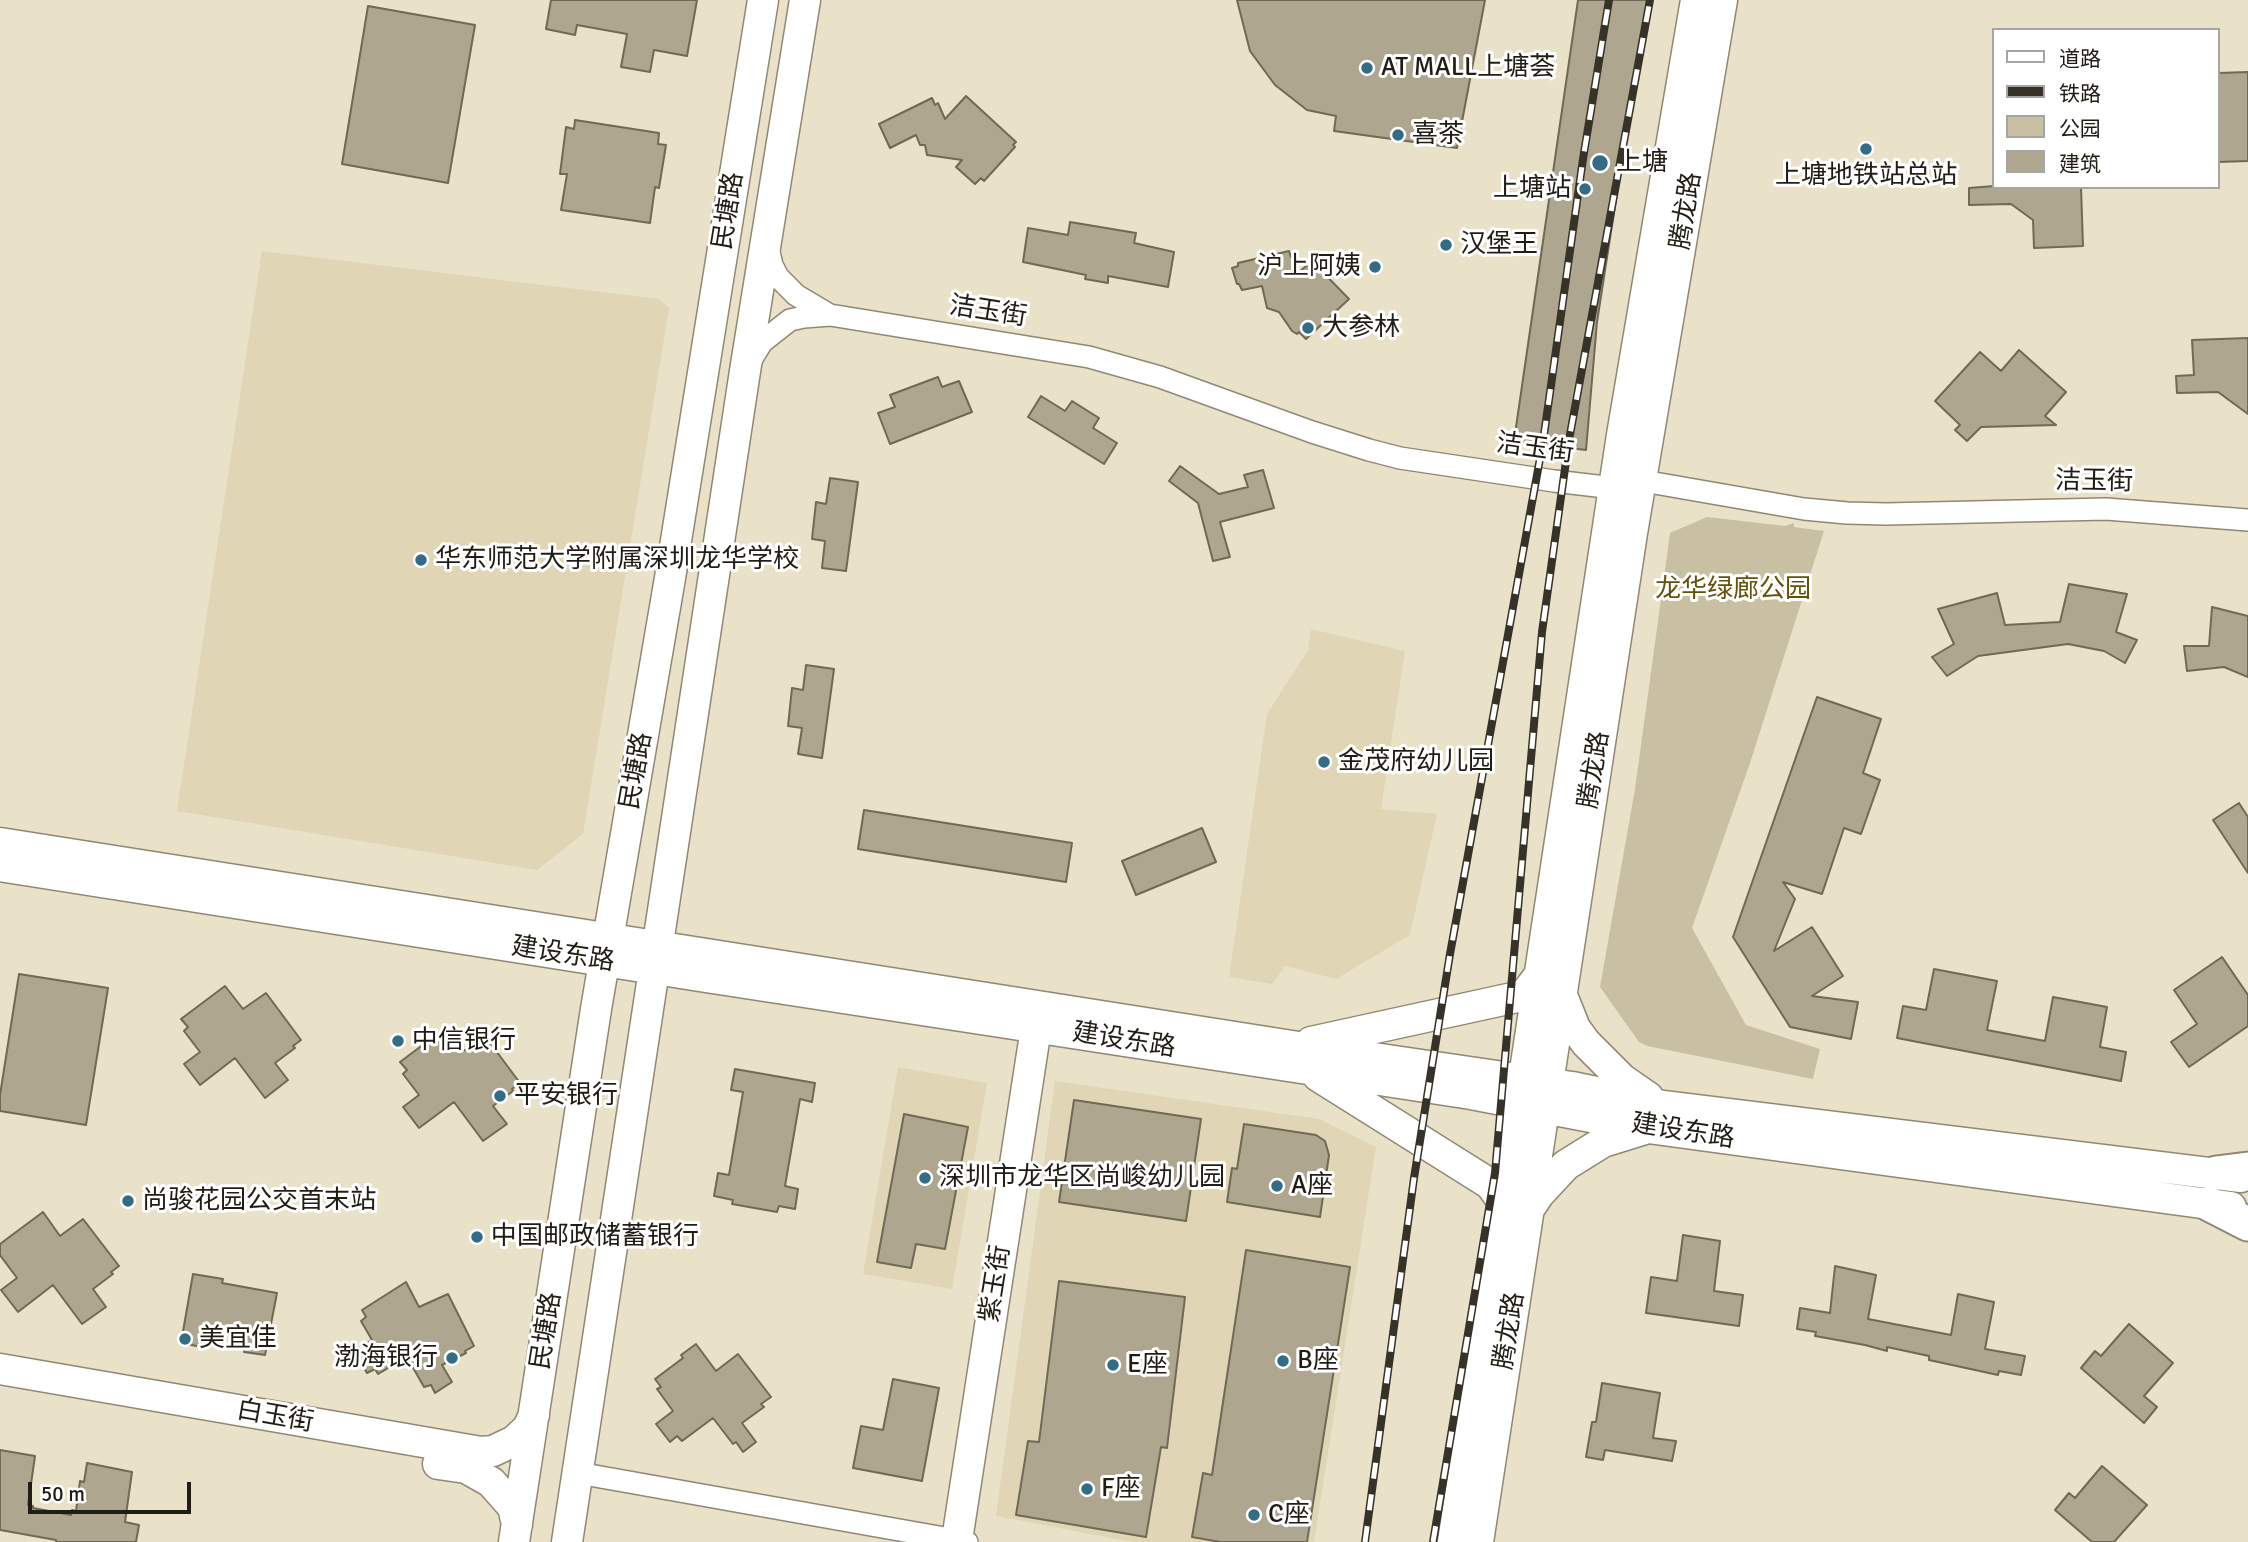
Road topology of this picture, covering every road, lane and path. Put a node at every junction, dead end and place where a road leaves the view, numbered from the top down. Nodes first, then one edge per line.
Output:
1 (763, 0) edge
2 (805, 0) edge
3 (1696, 0) edge
4 (1722, 0) edge
5 (767, 236) junction
6 (830, 315) junction
7 (745, 371) junction
8 (1643, 481) junction
9 (1614, 488) junction
10 (2248, 520) edge
11 (0, 844) edge
12 (0, 866) edge
13 (606, 950) junction
14 (656, 958) junction
15 (1549, 985) junction
16 (1036, 1028) junction
17 (1292, 1046) junction
18 (1309, 1070) junction
19 (1533, 1093) junction
20 (1656, 1117) junction
21 (2230, 1181) edge
22 (1516, 1210) junction
23 (2248, 1210) edge
24 (2248, 1224) edge
25 (0, 1369) edge
26 (0, 1389) edge
27 (534, 1415) junction
28 (578, 1473) junction
29 (516, 1534) edge
30 (962, 1541) edge
31 (567, 1542) edge
32 (1453, 1542) edge
33 (1478, 1542) edge

1 - 13 main road, 民塘路
2 - 5 main road, 民塘路
3 - 9 main road, 腾龙路
4 - 8 main road, 腾龙路
5 - 6 street
5 - 7 main road, 民塘路
6 - 7 street
6 - 9 street, 洁玉街
7 - 14 main road, 民塘路
8 - 9 street, 洁玉街
8 - 10 street, 洁玉街
8 - 15 main road, 腾龙路
9 - 15 main road, 腾龙路
11 - 13 main road, 建设东路
12 - 13 main road, 建设东路
13 - 14 main road, 建设东路
13 - 27 main road, 民塘路
14 - 16 main road, 建设东路
14 - 17 main road, 建设东路
14 - 28 main road, 民塘路
15 - 17 main road
15 - 19 main road, 腾龙路
15 - 20 main road
16 - 18 main road, 建设东路
16 - 30 main road, 紫玉街
17 - 19 main road, 建设东路
18 - 19 main road, 建设东路
18 - 22 main road
19 - 20 main road, 建设东路
19 - 22 main road, 腾龙路
20 - 21 main road, 建设东路
20 - 22 main road
21 - 23 main road, 建设东路
21 - 24 main road
22 - 32 main road, 腾龙路
22 - 33 main road, 腾龙路
25 - 27 main road, 白玉街
26 - 29 main road, 白玉街
27 - 29 main road, 民塘路
28 - 30 street
28 - 31 main road, 民塘路

